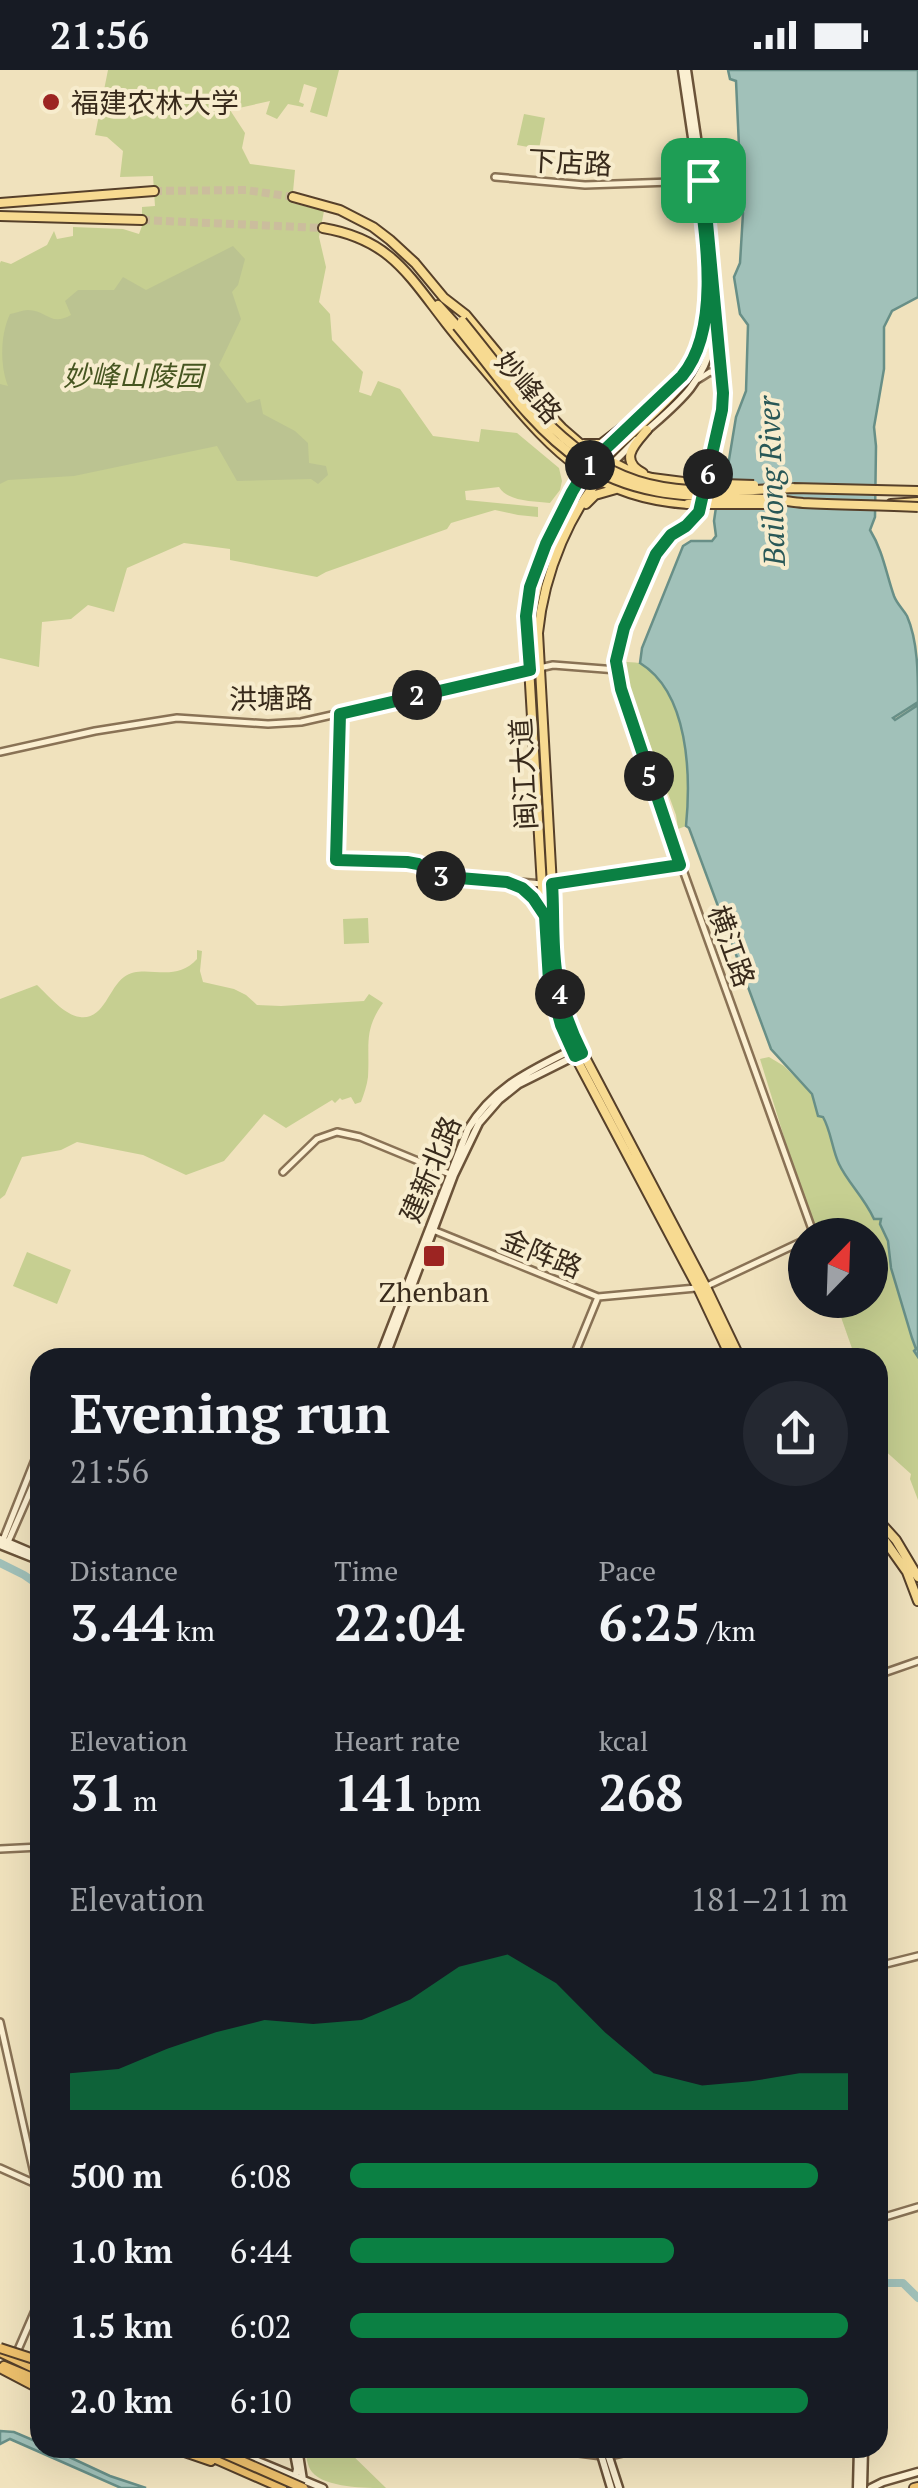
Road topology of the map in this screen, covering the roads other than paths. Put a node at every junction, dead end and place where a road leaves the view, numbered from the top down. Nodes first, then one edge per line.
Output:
1 (684, 70) edge
2 (495, 176) dead end
3 (701, 180) junction
4 (154, 191) tunnel mouth
5 (293, 197) tunnel mouth
6 (0, 203) edge
7 (0, 216) edge
8 (142, 220) tunnel mouth
9 (323, 228) tunnel mouth
10 (415, 280) junction
11 (444, 298) junction
12 (711, 312) junction
13 (460, 324) junction
14 (699, 379) junction
15 (722, 382) junction
16 (639, 416) junction
17 (647, 430) junction
18 (580, 444) junction
19 (607, 458) junction
20 (584, 472) junction
21 (597, 479) junction
22 (667, 479) junction
23 (793, 488) junction
24 (616, 489) junction
25 (918, 491) edge
26 (800, 502) junction
27 (918, 504) edge
28 (574, 520) junction
29 (538, 633) junction
30 (528, 647) junction
31 (535, 669) junction
32 (617, 670) junction
33 (340, 714) junction
34 (0, 752) edge
35 (680, 865) junction
36 (507, 882) junction
37 (547, 884) junction
38 (545, 916) junction
39 (577, 1051) junction
40 (283, 1172) dead end
41 (452, 1174) junction
42 (808, 1218) edge
43 (433, 1230) junction
44 (788, 1248) edge
45 (702, 1287) junction
46 (598, 1298) junction
47 (386, 1348) edge
48 (386, 1348) edge
49 (577, 1348) edge
50 (727, 1348) edge
51 (735, 1348) edge
52 (30, 1473) edge
53 (30, 1488) edge
54 (888, 1531) edge
55 (3, 1542) edge
56 (888, 1543) edge
57 (30, 1554) edge
58 (918, 1577) edge
59 (918, 1601) edge
60 (918, 1661) edge
61 (888, 1672) edge
62 (30, 1848) edge
63 (0, 1849) edge
64 (918, 1956) edge
65 (888, 1964) edge
66 (0, 2022) edge
67 (30, 2151) edge
68 (0, 2168) edge
69 (30, 2181) edge
70 (918, 2207) edge
71 (888, 2216) edge
72 (30, 2322) edge
73 (0, 2349) edge
74 (16, 2355) junction
75 (30, 2362) edge
76 (30, 2362) edge
77 (0, 2365) edge
78 (30, 2379) edge
79 (205, 2458) edge
80 (208, 2458) edge
81 (236, 2458) edge
82 (247, 2458) edge
83 (297, 2458) edge
84 (606, 2458) edge
85 (862, 2458) edge
86 (214, 2462) joint
87 (918, 2472) edge
88 (300, 2484) edge
89 (273, 2488) edge
90 (282, 2488) edge
91 (291, 2488) edge
92 (323, 2488) edge
93 (615, 2488) edge
94 (864, 2488) edge

1 - 3 main road
2 - 3 street, 下店路
3 - 12 main road
4 - 6 main road
5 - 11 main road, 妙峰路
7 - 8 main road
9 - 10 main road, 妙峰路
10 - 13 main road
10 - 20 main road, 妙峰路
11 - 13 main road
11 - 18 main road, 妙峰路
12 - 14 main road
12 - 15 main road
12 - 16 main road
12 - 19 main road
13 - 23 main road, bridge
13 - 26 main road, bridge
14 - 15 street
14 - 17 main road
15 - 32 street
16 - 18 main road
16 - 19 main road
17 - 19 main road
17 - 22 main road
18 - 19 main road, 妙峰路
19 - 20 main road
19 - 21 main road, 闽江大道
19 - 22 main road, 妙峰路
20 - 21 main road, 妙峰路
20 - 30 main road
21 - 24 main road, 妙峰路
21 - 28 main road, 闽江大道
22 - 23 main road, 妙峰路, bridge
23 - 25 main road, bridge
24 - 26 main road, 妙峰路, bridge
24 - 28 main road
26 - 27 main road, bridge
28 - 29 main road, 闽江大道
29 - 30 main road
29 - 31 main road, 闽江大道
30 - 31 main road, 闽江大道
31 - 32 street, 洪塘路
31 - 33 street, 洪塘路
31 - 37 main road, 闽江大道
32 - 35 street, 横江路
33 - 34 street, 洪塘路
33 - 36 street
35 - 37 street
35 - 42 street, 横江路
36 - 37 street
36 - 38 street
37 - 38 main road, 闽江大道
37 - 39 main road, 闽江大道
38 - 39 main road, 闽江大道
39 - 41 main road, 建新北路
39 - 45 main road, 闽江大道
40 - 41 street
41 - 43 main road, 建新北路
41 - 47 main road, 建新北路
43 - 46 street, 金阵路
43 - 48 main road, 建新北路
44 - 45 street, 金阵路
45 - 46 street, 金阵路
45 - 50 main road, 闽江大道
45 - 51 main road, 闽江大道
46 - 49 street
52 - 55 street
53 - 55 street
54 - 58 main road
55 - 57 main road
56 - 59 main road
60 - 61 street
62 - 63 street
64 - 65 street
66 - 67 street
68 - 69 street
70 - 71 street
72 - 74 street
73 - 74 main road
73 - 76 highway, bridge
74 - 75 main road
77 - 78 highway
79 - 86 highway
80 - 90 highway
81 - 88 highway, bridge
82 - 88 main road
83 - 88 main road
84 - 93 main road
85 - 94 main road
86 - 89 main road
87 - 94 main road
88 - 91 main road
88 - 92 main road

